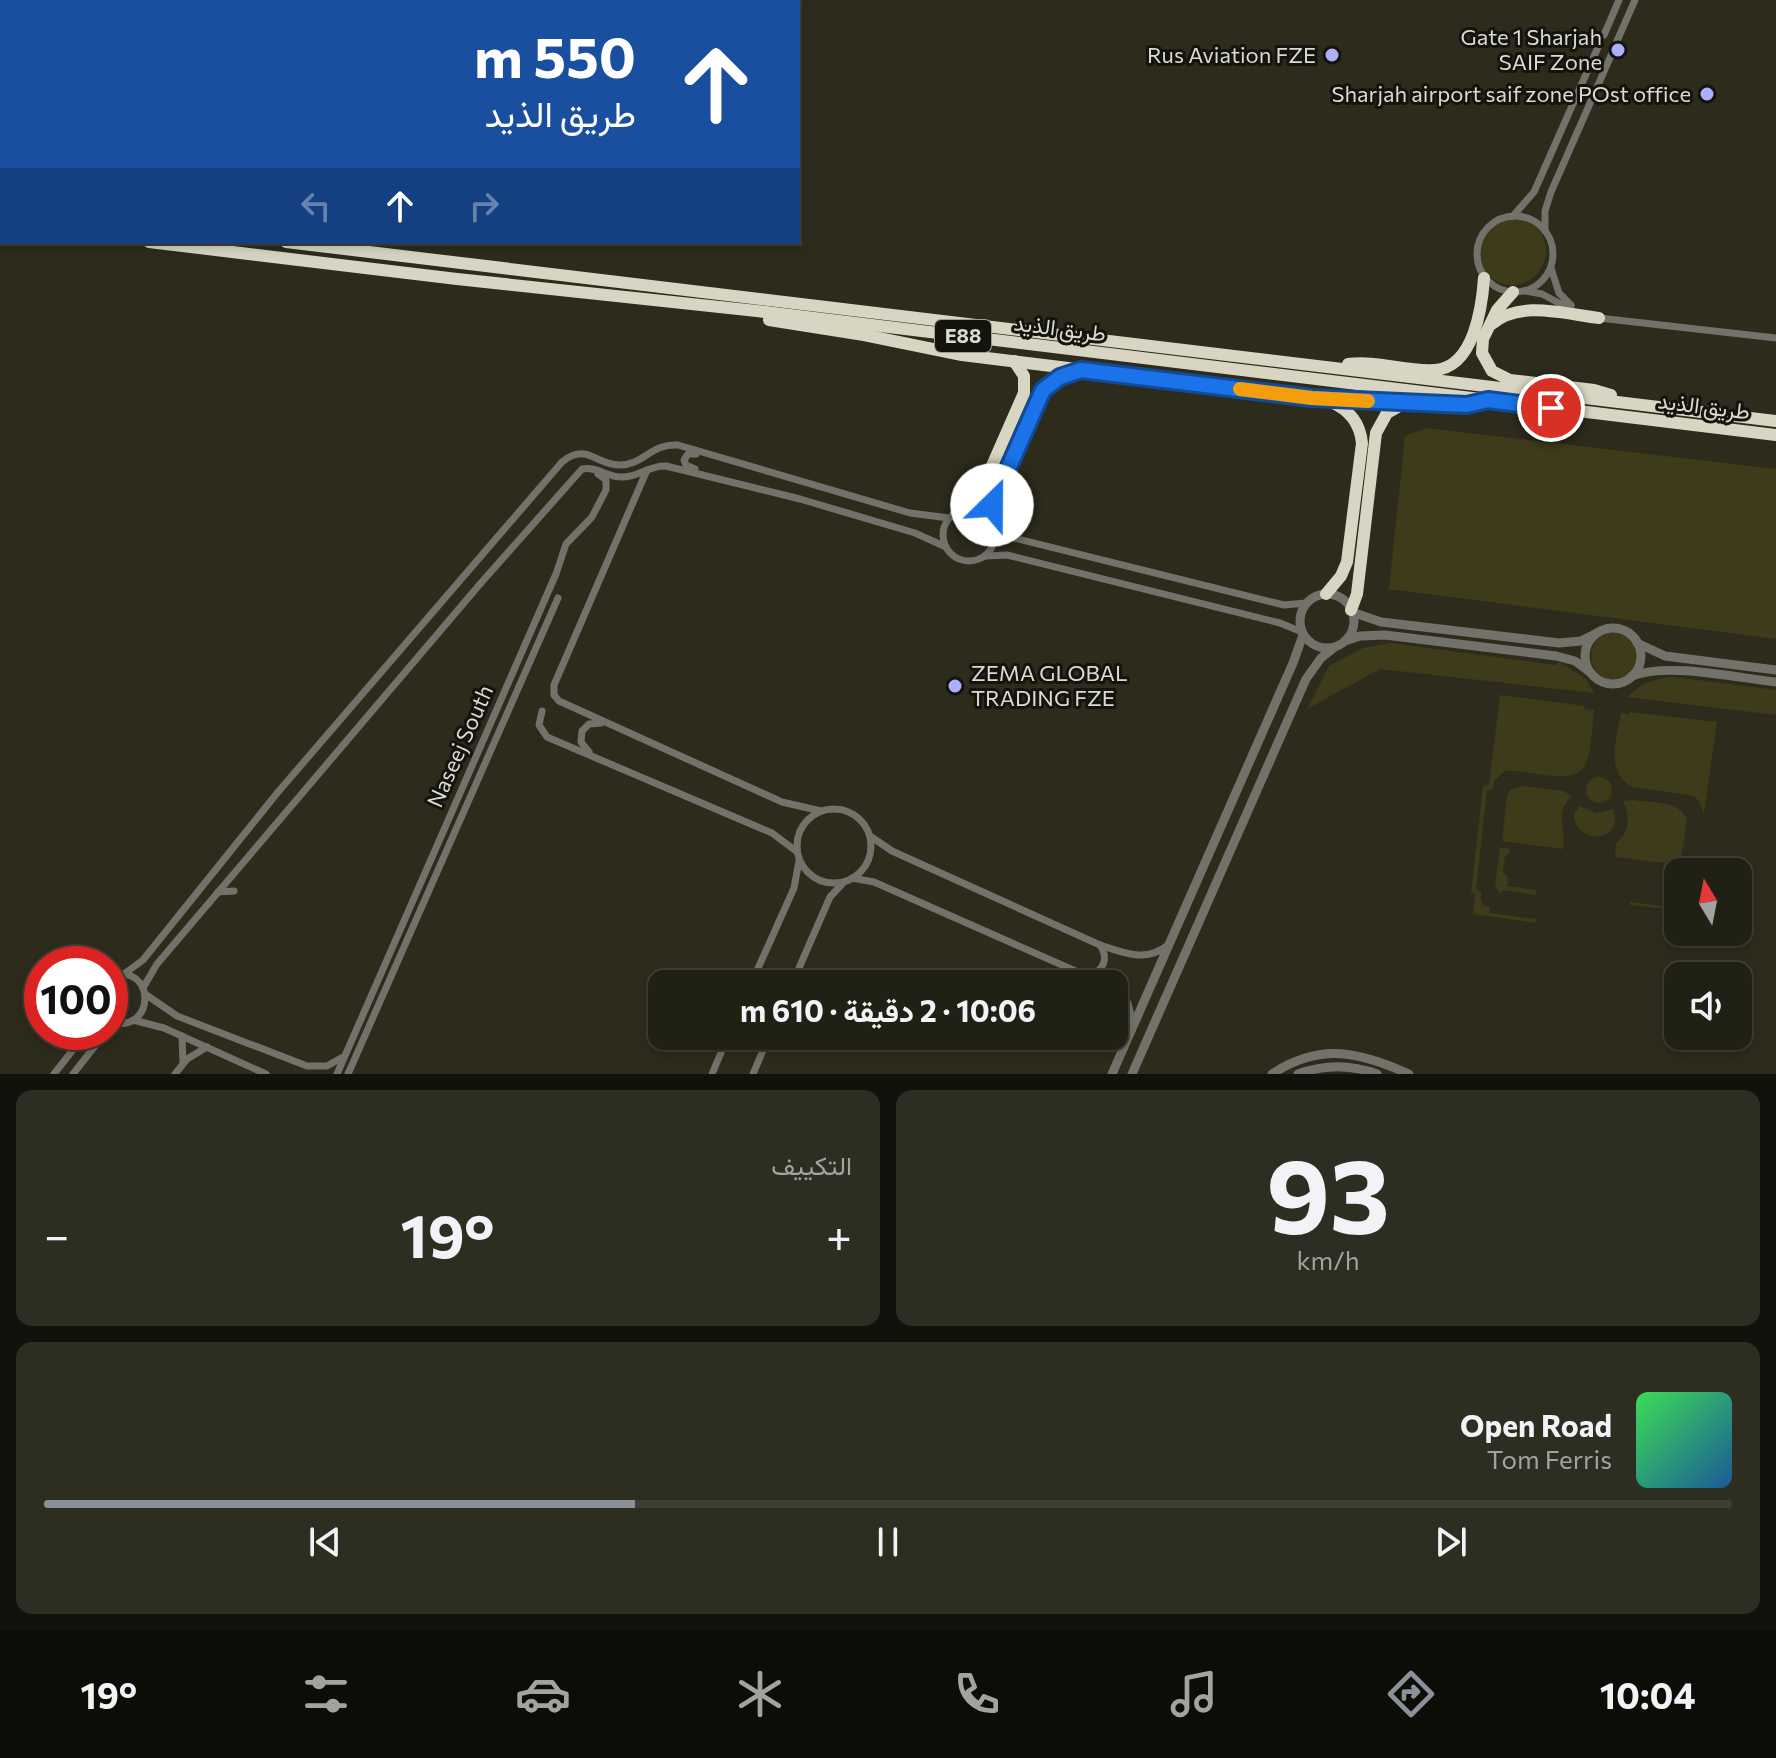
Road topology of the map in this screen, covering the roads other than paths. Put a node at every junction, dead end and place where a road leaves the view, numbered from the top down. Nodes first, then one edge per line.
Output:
1 (1619, 0) edge
2 (1635, 0) edge
3 (1604, 35) dead end
4 (1617, 41) dead end
5 (1599, 45) dead end
6 (1613, 51) dead end
7 (1513, 216) junction
8 (1545, 231) junction
9 (166, 244) edge
10 (303, 244) edge
11 (1551, 267) junction
12 (1484, 278) junction
13 (1520, 292) junction
14 (757, 311) junction
15 (1593, 316) junction
16 (1486, 329) junction
17 (1776, 338) edge
18 (1014, 361) junction
19 (1334, 368) junction
20 (1081, 370) junction
21 (1312, 398) junction
22 (1488, 400) junction
23 (1410, 402) junction
24 (1624, 403) junction
25 (1776, 421) edge
26 (1776, 435) edge
27 (718, 456) junction
28 (648, 468) junction
29 (711, 477) junction
30 (544, 483) junction
31 (568, 483) junction
32 (556, 496) junction
33 (966, 510) junction
34 (949, 518) junction
35 (993, 524) junction
36 (946, 547) junction
37 (985, 556) junction
38 (1326, 594) junction
39 (558, 598) dead end
40 (1306, 603) junction
41 (1352, 611) junction
42 (1601, 631) junction
43 (1302, 633) junction
44 (1345, 641) junction
45 (1637, 643) junction
46 (1335, 647) junction
47 (1776, 670) edge
48 (1591, 673) junction
49 (1632, 676) junction
50 (1776, 682) edge
51 (542, 711) dead end
52 (621, 729) junction
53 (605, 762) junction
54 (821, 811) junction
55 (870, 836) junction
56 (797, 855) junction
57 (849, 880) junction
58 (234, 891) dead end
59 (218, 892) junction
60 (1169, 943) junction
61 (1100, 945) junction
62 (757, 970) edge
63 (798, 970) edge
64 (1076, 970) edge
65 (1098, 970) edge
66 (128, 971) edge
67 (128, 975) edge
68 (144, 991) junction
69 (1128, 1003) edge
70 (133, 1020) junction
71 (128, 1021) edge
72 (1133, 1027) junction
73 (182, 1036) junction
74 (207, 1047) junction
75 (73, 1050) edge
76 (93, 1050) edge
77 (722, 1050) edge
78 (763, 1050) edge
79 (345, 1056) junction
80 (282, 1057) junction
81 (183, 1063) junction
82 (54, 1074) edge
83 (73, 1074) edge
84 (175, 1074) edge
85 (266, 1074) edge
86 (311, 1074) edge
87 (337, 1074) edge
88 (348, 1074) edge
89 (712, 1074) edge
90 (753, 1074) edge
91 (1112, 1074) edge
92 (1132, 1074) edge
93 (1272, 1074) edge
94 (1298, 1074) edge
95 (1377, 1074) edge
96 (1409, 1074) edge

1 - 3 street
2 - 4 street
5 - 7 street
6 - 8 street
7 - 8 street
7 - 12 street
8 - 11 street
9 - 14 highway, طريق الذيد / E88
10 - 19 highway, طريق الذيد / E88
11 - 13 street
11 - 15 street
12 - 13 street
12 - 19 highway
13 - 15 street
13 - 16 highway
14 - 18 highway
14 - 22 highway, طريق الذيد / E88
15 - 16 highway
15 - 17 street
16 - 24 highway
18 - 20 highway
18 - 33 highway
19 - 24 highway, طريق الذيد / E88
20 - 21 highway
20 - 35 highway
21 - 23 highway
21 - 38 highway
22 - 23 highway
22 - 26 highway, طريق الذيد / E88
23 - 41 highway
24 - 25 highway, طريق الذيد / E88
27 - 29 street
27 - 30 street
27 - 34 street
28 - 29 street
28 - 31 street
28 - 52 street
29 - 36 street
30 - 32 street
30 - 66 street
31 - 32 street
31 - 79 street, Naseej South
32 - 59 street
33 - 34 street
33 - 35 street
34 - 36 street
35 - 37 street
35 - 40 street
36 - 37 street
37 - 43 street
38 - 40 street
38 - 41 street
39 - 88 street
40 - 43 street
41 - 42 street
41 - 44 street
42 - 45 street
42 - 48 street
43 - 46 street
43 - 60 street
44 - 46 street
44 - 48 street
45 - 47 street
45 - 49 street
46 - 92 street
48 - 49 street
49 - 50 street
51 - 53 street
52 - 53 street
52 - 54 street
53 - 56 street
54 - 55 street
54 - 56 street
55 - 57 street
55 - 61 street
56 - 57 street
56 - 62 street
57 - 63 street
57 - 64 street
58 - 59 street
59 - 68 street
60 - 61 street
60 - 72 street
61 - 65 street
67 - 68 street
68 - 70 street
68 - 80 street
69 - 72 street
70 - 71 street
70 - 73 street
72 - 91 street
73 - 74 street
73 - 81 street
74 - 81 street
74 - 85 street
75 - 82 street
76 - 83 street
77 - 89 street
78 - 90 street
79 - 80 street
79 - 87 street, Naseej South
80 - 86 street
81 - 84 street
93 - 96 street
94 - 95 street

